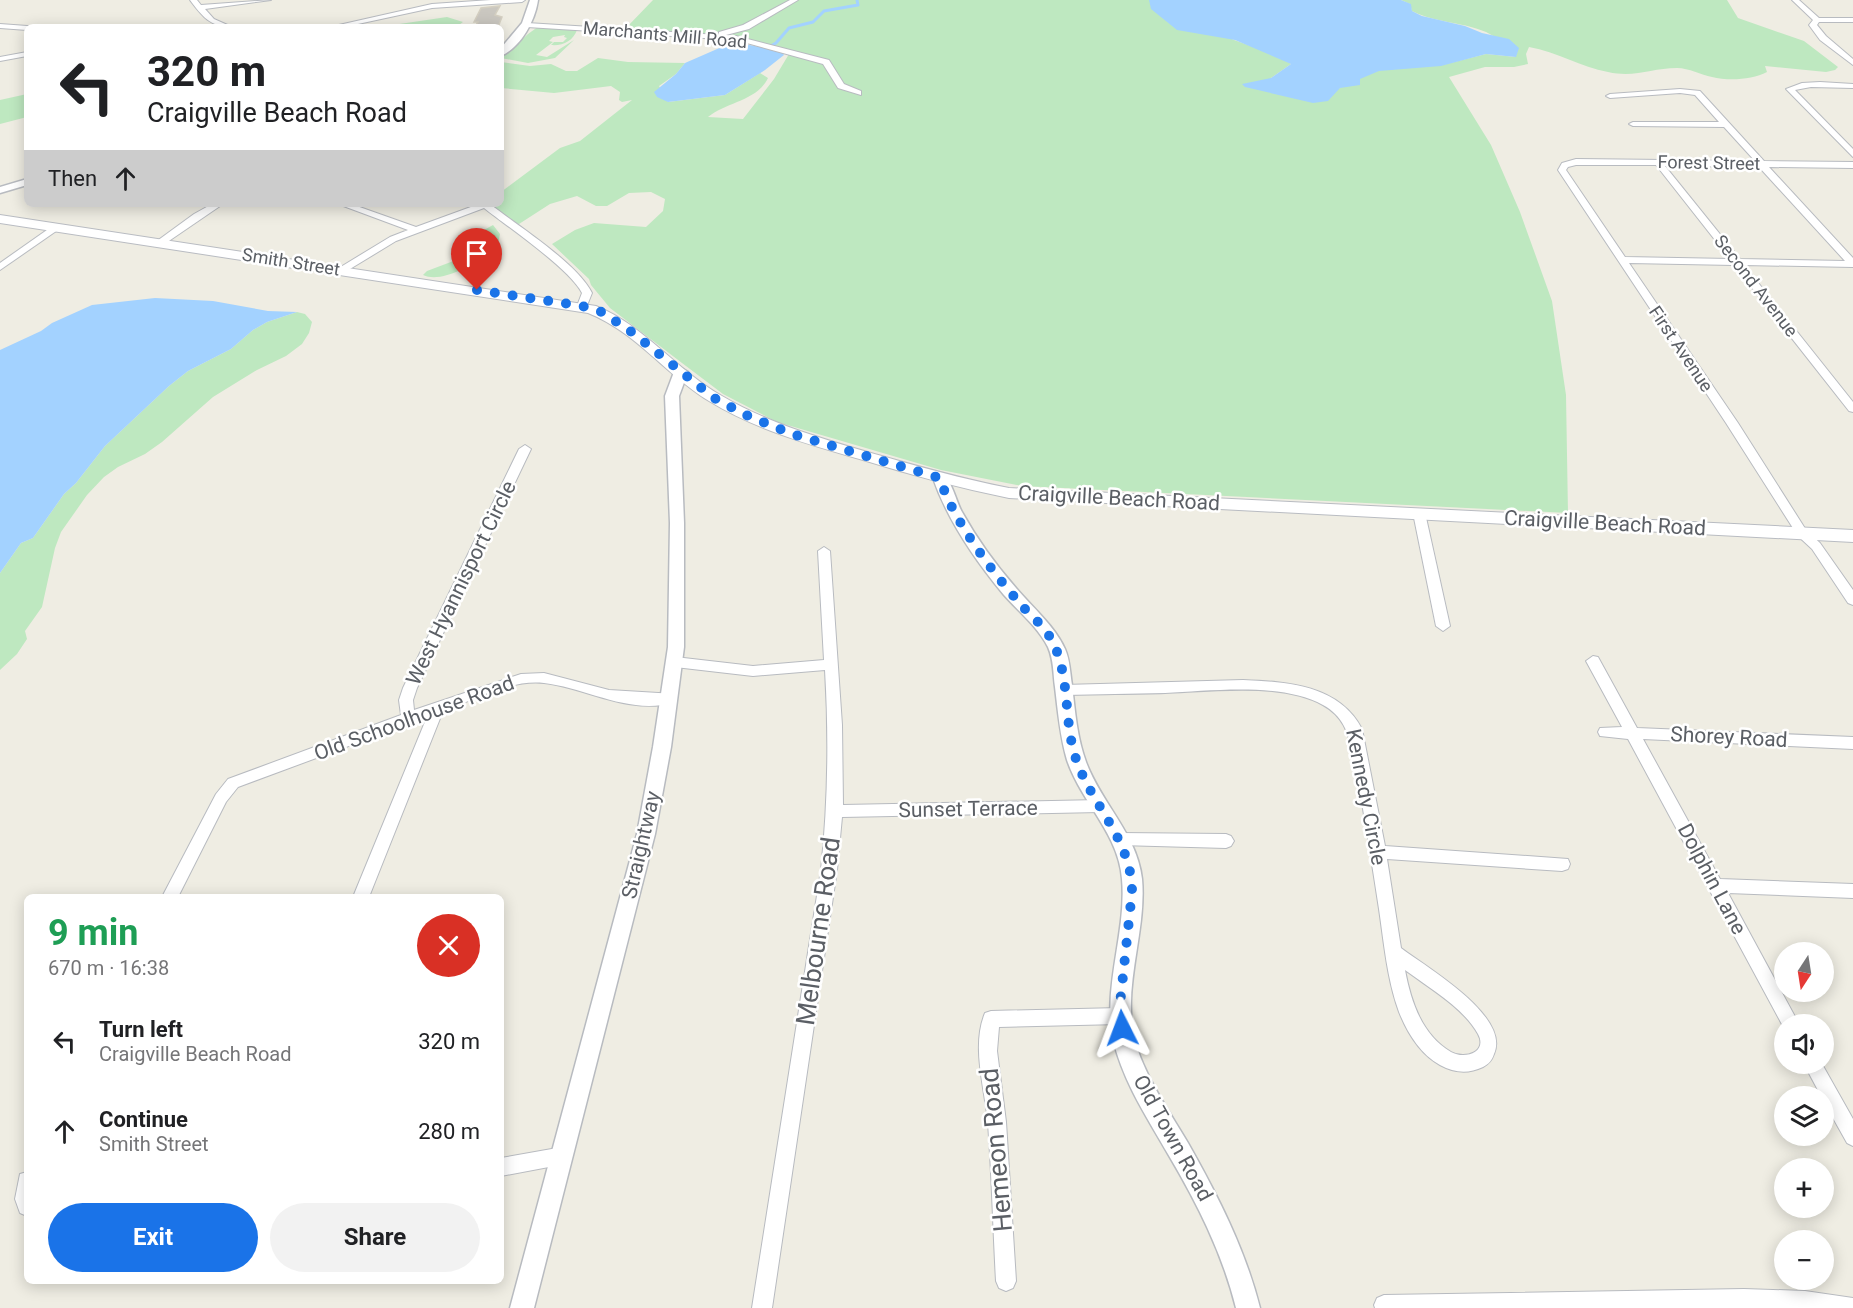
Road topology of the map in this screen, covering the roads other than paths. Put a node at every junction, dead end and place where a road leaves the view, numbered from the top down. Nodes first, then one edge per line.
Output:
1 (192, 0) edge
2 (268, 0) edge
3 (522, 0) edge
4 (534, 0) edge
5 (795, 0) edge
6 (1795, 0) edge
7 (200, 7) junction
8 (1817, 20) junction
9 (1853, 20) edge
10 (220, 24) edge
11 (349, 24) edge
12 (527, 25) junction
13 (0, 26) edge
14 (24, 28) edge
15 (735, 34) junction
16 (504, 50) edge
17 (24, 55) edge
18 (18, 57) junction
19 (0, 58) edge
20 (1853, 63) edge
21 (0, 67) edge
22 (1853, 86) edge
23 (858, 93) dead end
24 (1610, 96) dead end
25 (1633, 124) dead end
26 (1727, 125) junction
27 (1853, 154) edge
28 (1659, 163) junction
29 (1762, 164) junction
30 (1565, 165) joint
31 (1853, 165) edge
32 (24, 183) edge
33 (0, 190) edge
34 (214, 207) edge
35 (350, 207) edge
36 (477, 207) edge
37 (489, 207) edge
38 (0, 219) edge
39 (57, 227) junction
40 (415, 230) junction
41 (160, 243) junction
42 (1621, 261) junction
43 (1737, 262) junction
44 (1853, 264) edge
45 (0, 267) edge
46 (342, 270) junction
47 (582, 306) junction
48 (681, 372) junction
49 (1853, 409) edge
50 (525, 449) dead end
51 (940, 478) junction
52 (1419, 513) junction
53 (1802, 533) junction
54 (1853, 536) edge
55 (824, 551) dead end
56 (1853, 600) edge
57 (1443, 626) dead end
58 (1593, 661) dead end
59 (675, 662) junction
60 (831, 664) junction
61 (1064, 690) junction
62 (670, 698) junction
63 (437, 709) junction
64 (408, 719) junction
65 (1605, 732) dead end
66 (1634, 733) junction
67 (1853, 743) edge
68 (1100, 806) junction
69 (835, 811) junction
70 (1120, 839) junction
71 (1226, 841) dead end
72 (1378, 852) junction
73 (1562, 864) dead end
74 (1716, 886) junction
75 (1853, 891) edge
76 (172, 894) edge
77 (362, 894) edge
78 (1394, 952) junction
79 (1786, 1014) edge
80 (1120, 1016) junction
81 (1818, 1074) edge
82 (1853, 1137) edge
83 (563, 1156) junction
84 (504, 1166) edge
85 (1006, 1281) dead end
86 (1700, 1304) edge
87 (1384, 1305) dead end
88 (1453, 1306) edge
89 (522, 1308) edge
90 (762, 1308) edge
91 (1248, 1308) edge
92 (1853, 1308) edge

1 - 7 street
2 - 7 street
3 - 11 street
4 - 12 street
5 - 15 street
6 - 8 street
7 - 10 street
8 - 9 street
8 - 20 street
12 - 15 street, Marchants Mill Road
12 - 16 street
13 - 14 street
15 - 23 street, Marchants Mill Road
17 - 18 street
18 - 19 street
18 - 21 street
22 - 27 street
24 - 26 street
25 - 26 street
26 - 29 street
28 - 29 street, Forest Street
28 - 30 street, Forest Street
28 - 43 street, Second Avenue
29 - 31 street, Forest Street
29 - 44 street
30 - 42 street, First Avenue
32 - 33 street
34 - 41 street
35 - 40 street
36 - 40 street
37 - 47 street
38 - 39 main road, Smith Street
39 - 41 main road, Smith Street
39 - 45 street
40 - 46 street
41 - 46 main road, Smith Street
42 - 43 street
42 - 53 street, First Avenue
43 - 44 street
43 - 49 street, Second Avenue
46 - 47 main road, Smith Street
47 - 48 main road, Craigville Beach Road
48 - 51 main road, Craigville Beach Road
48 - 59 street, Straightway
50 - 64 street, West Hyannisport Circle
51 - 52 main road, Craigville Beach Road
51 - 61 street, Old Town Road
52 - 53 main road, Craigville Beach Road
52 - 57 street
53 - 54 main road, Craigville Beach Road
53 - 56 street, First Avenue
55 - 60 street, Melbourne Road
58 - 66 street, Dolphin Lane
59 - 60 street
59 - 62 street, Straightway
60 - 69 street, Melbourne Road
61 - 68 street, Old Town Road
61 - 72 street, Kennedy Circle
62 - 63 street, Old Schoolhouse Road
62 - 83 street, Straightway
63 - 64 street, Old Schoolhouse Road
63 - 77 street
64 - 76 street, Old Schoolhouse Road
65 - 66 street, Shorey Road
66 - 67 street, Shorey Road
66 - 74 street, Dolphin Lane
68 - 69 street, Sunset Terrace
68 - 70 street, Old Town Road
69 - 90 street, Melbourne Road
70 - 71 street
70 - 80 street, Old Town Road
72 - 73 street
72 - 78 street, Kennedy Circle
74 - 75 street
74 - 79 street, Dolphin Lane
78 - 78 street, Kennedy Circle
80 - 85 street, Hemeon Road
80 - 91 street, Old Town Road
81 - 82 street
83 - 84 street
83 - 89 street, Straightway
86 - 88 street
86 - 92 street
87 - 88 street

